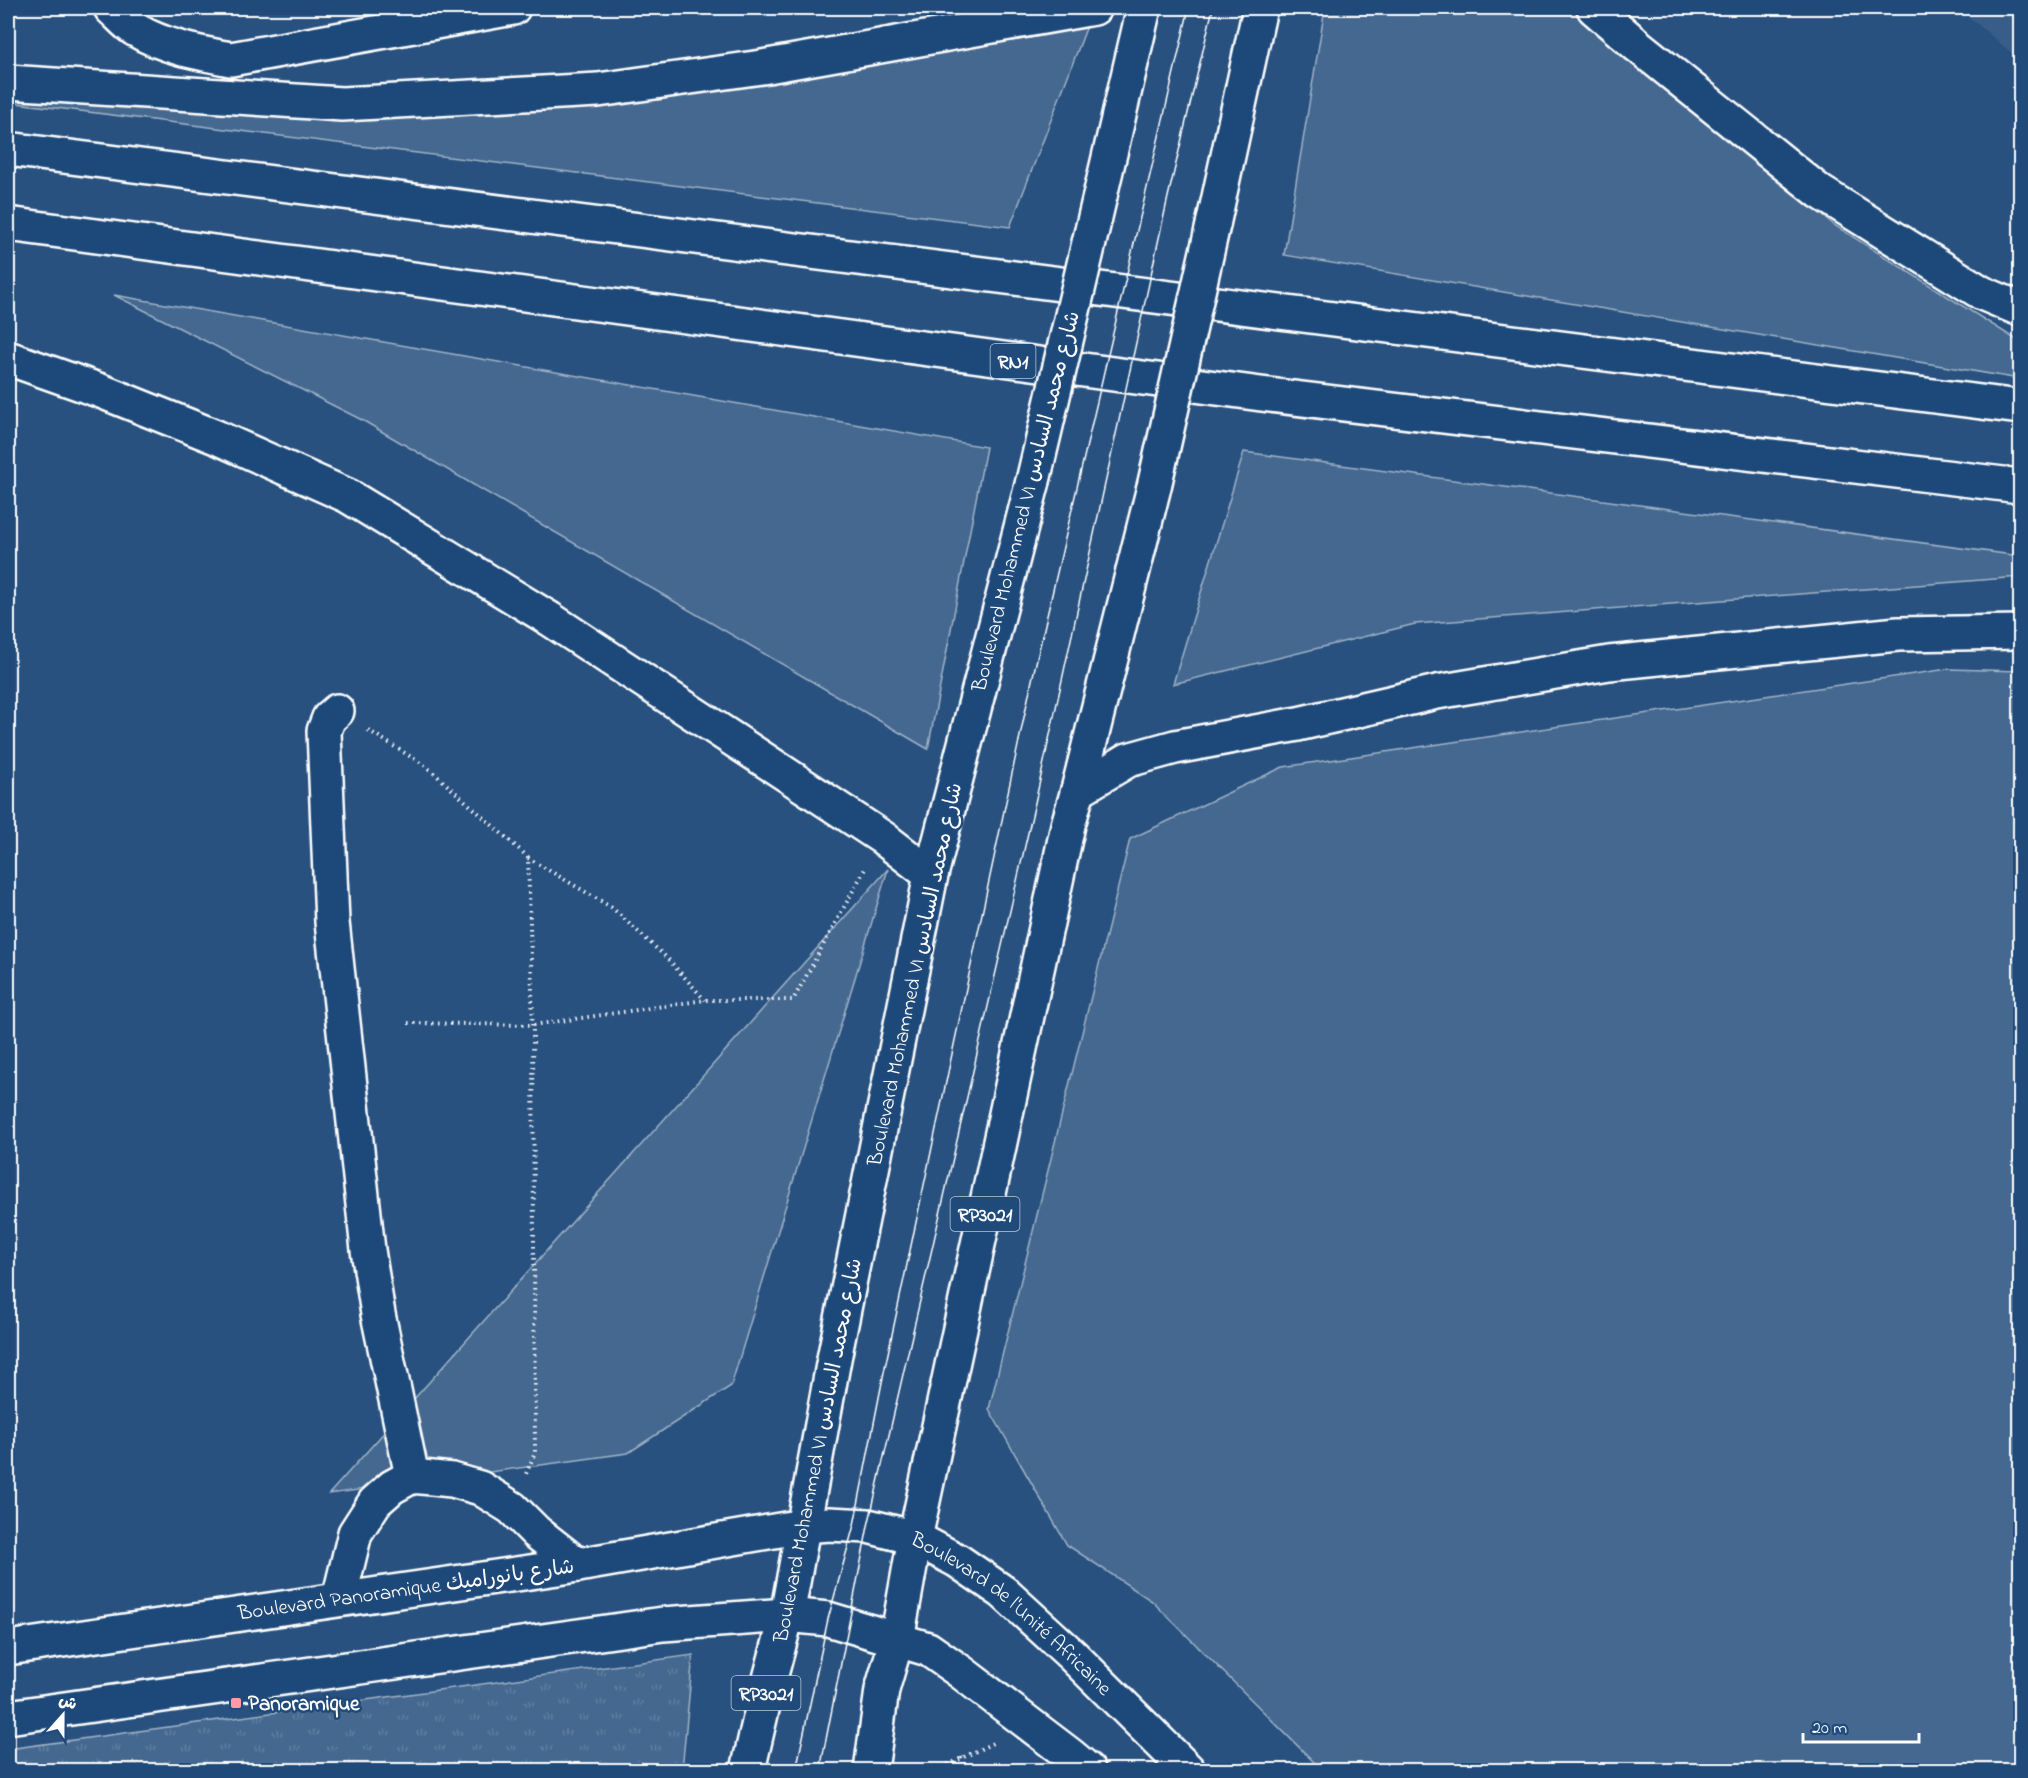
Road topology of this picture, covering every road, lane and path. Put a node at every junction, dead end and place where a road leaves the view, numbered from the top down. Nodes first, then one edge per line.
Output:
1 (111, 8) edge
2 (513, 8) edge
3 (1094, 8) edge
4 (1144, 8) edge
5 (1260, 8) edge
6 (1594, 8) edge
7 (367, 20) edge
8 (8, 82) edge
9 (8, 149) edge
10 (8, 224) edge
11 (2020, 309) edge
12 (8, 358) edge
13 (2020, 407) edge
14 (2020, 486) edge
15 (2020, 632) edge
16 (337, 711) joint
17 (1078, 790) junction
18 (883, 838) junction
19 (528, 857) junction
20 (931, 875) junction
21 (705, 1000) junction
22 (408, 1023) dead end
23 (533, 1025) junction
24 (412, 1476) junction
25 (512, 1508) junction
26 (803, 1526) junction
27 (915, 1538) junction
28 (578, 1565) junction
29 (339, 1599) junction
30 (787, 1615) junction
31 (897, 1639) junction
32 (8, 1648) edge
33 (8, 1717) edge
34 (1027, 1722) junction
35 (961, 1757) junction
36 (748, 1770) edge
37 (871, 1770) edge
38 (937, 1770) edge
39 (965, 1770) edge
40 (1088, 1770) edge
41 (1188, 1770) edge

1 - 7 main road
2 - 7 main road
3 - 8 main road
4 - 20 main road, Boulevard Mohammed VI شارع محمد السادس, bridge
5 - 17 main road, bridge
6 - 11 main road
9 - 13 main road
10 - 14 main road, RN1
12 - 18 main road
15 - 17 main road
16 - 19 path
16 - 24 main road
17 - 27 main road, RP3021
18 - 20 main road
18 - 21 path
19 - 21 path
19 - 23 path
20 - 26 main road, Boulevard Mohammed VI شارع محمد السادس / RP3021
21 - 23 path
22 - 23 path
23 - 25 path
24 - 25 main road
24 - 29 main road
25 - 28 main road
26 - 27 main road, Boulevard de l'Unité Africaine
26 - 28 main road, Boulevard Panoramique شارع بانوراميك
26 - 30 main road, Boulevard Mohammed VI شارع محمد السادس / RP3021
27 - 31 main road, RP3021
27 - 41 main road, Boulevard de l'Unité Africaine
28 - 29 main road, Boulevard Panoramique شارع بانوراميك
29 - 32 main road, Boulevard Panoramique شارع بانوراميك
30 - 31 main road
30 - 33 main road
30 - 36 main road, Boulevard Mohammed VI شارع محمد السادس / RP3021
31 - 34 main road
31 - 37 main road, RP3021
34 - 35 path
34 - 40 main road
35 - 38 path
35 - 39 path

